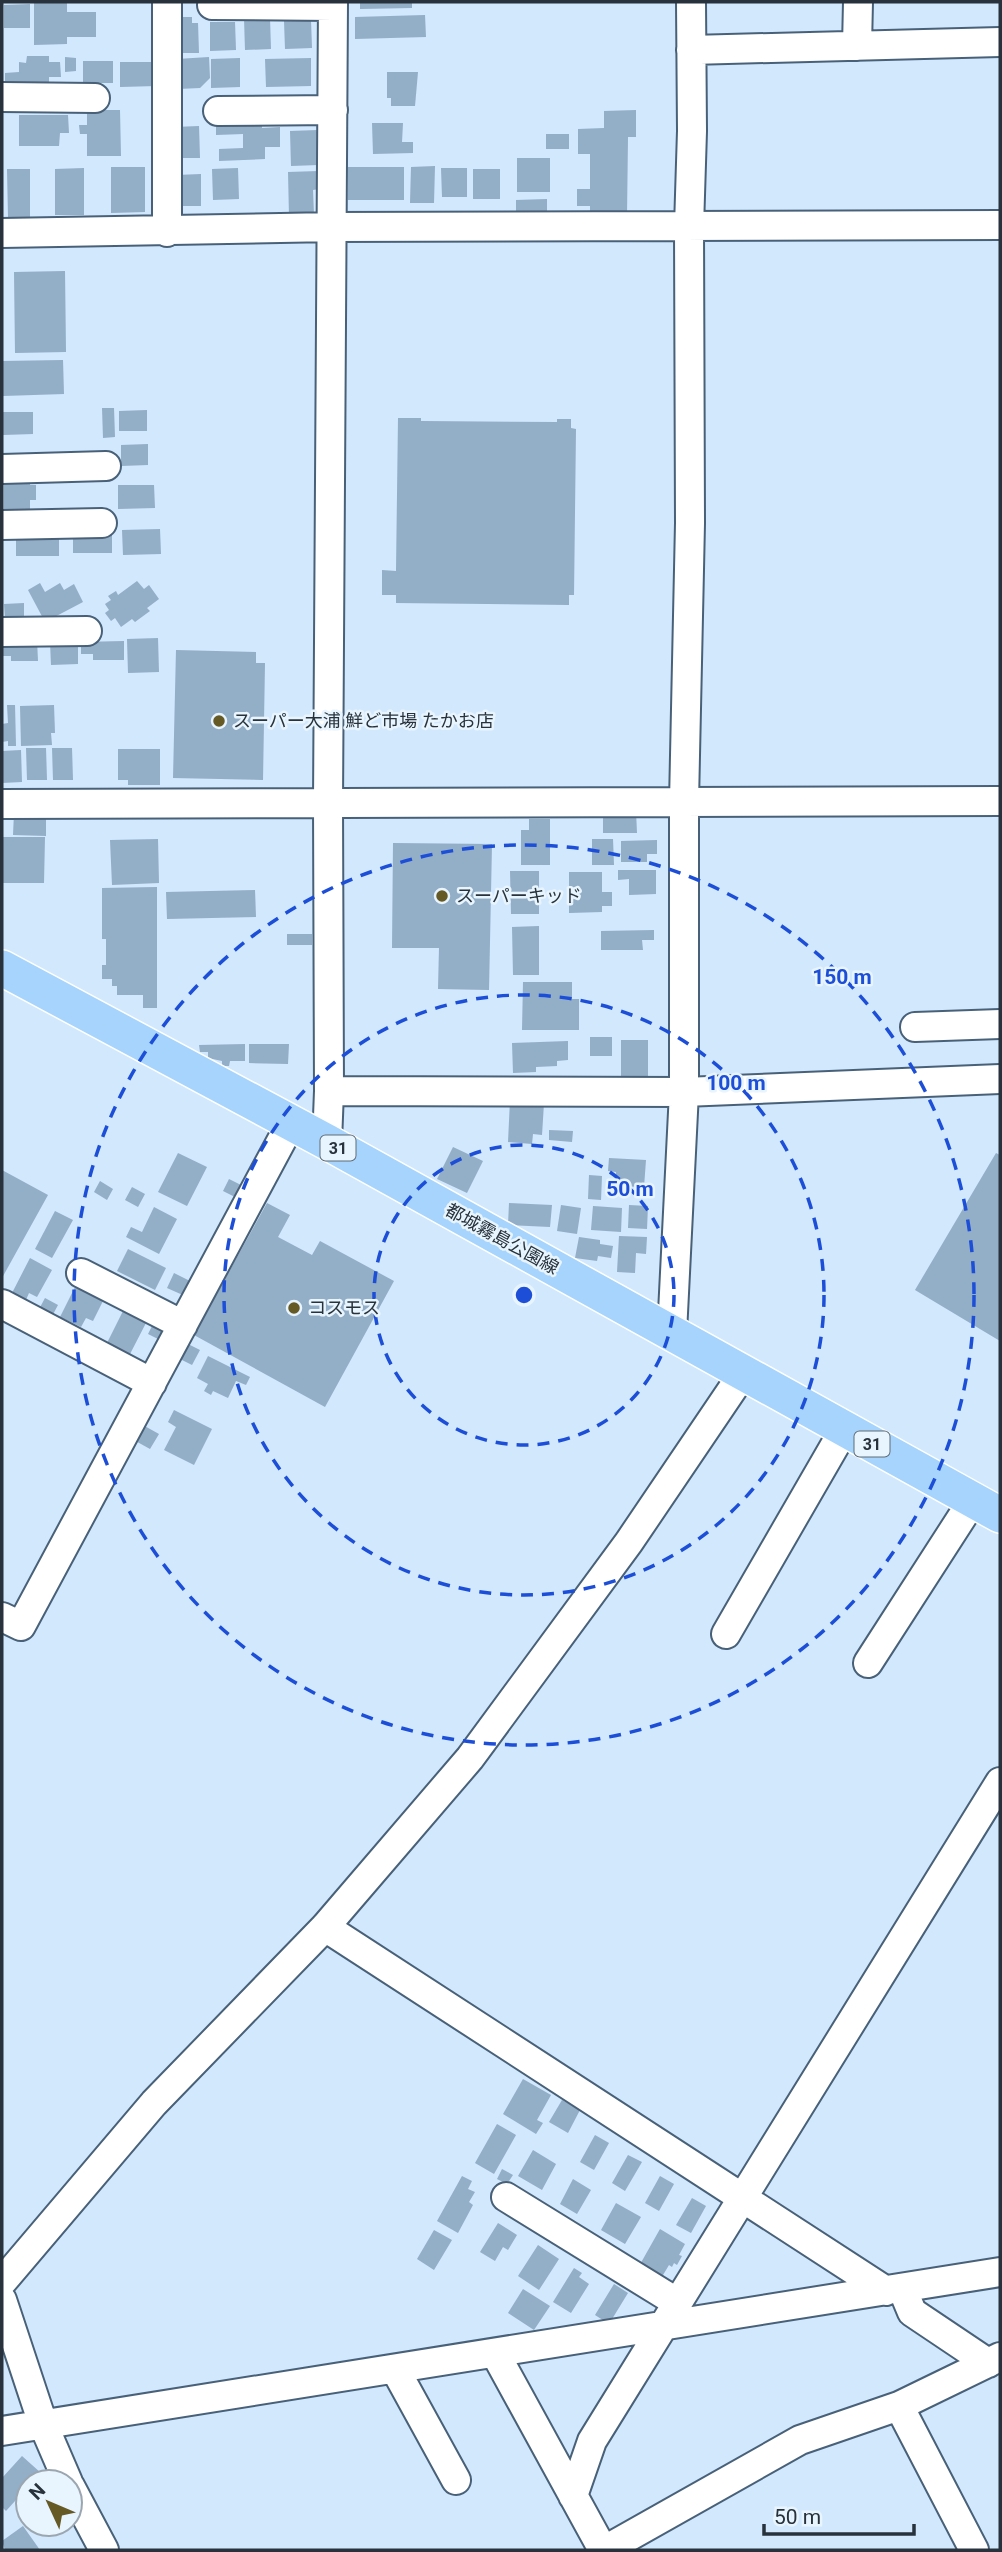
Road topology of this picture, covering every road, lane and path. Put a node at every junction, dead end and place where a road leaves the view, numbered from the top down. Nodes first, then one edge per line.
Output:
1 (167, 2) edge
2 (691, 2) edge
3 (859, 2) edge
4 (333, 4) edge
5 (212, 5) dead end
6 (1000, 42) edge
7 (857, 46) junction
8 (691, 50) junction
9 (2, 97) edge
10 (95, 98) dead end
11 (333, 110) junction
12 (218, 111) dead end
13 (1000, 225) edge
14 (333, 227) junction
15 (688, 227) junction
16 (167, 232) junction
17 (2, 233) edge
18 (107, 466) dead end
19 (2, 469) edge
20 (102, 523) dead end
21 (2, 525) edge
22 (87, 631) dead end
23 (2, 632) edge
24 (1000, 801) edge
25 (684, 802) junction
26 (328, 803) junction
27 (2, 804) edge
28 (2, 968) edge
29 (1000, 1024) edge
30 (915, 1027) dead end
31 (1000, 1079) edge
32 (329, 1091) junction
33 (684, 1092) junction
34 (291, 1123) junction
35 (327, 1142) junction
36 (81, 1273) dead end
37 (2, 1304) edge
38 (183, 1325) junction
39 (672, 1334) junction
40 (744, 1372) junction
41 (152, 1383) junction
42 (845, 1428) junction
43 (987, 1508) edge
44 (2, 1618) edge
45 (726, 1634) dead end
46 (868, 1663) dead end
47 (1000, 1782) edge
48 (325, 1927) junction
49 (506, 2197) dead end
50 (741, 2197) junction
51 (997, 2267) edge
52 (2, 2282) edge
53 (894, 2290) junction
54 (2, 2300) edge
55 (678, 2303) junction
56 (663, 2327) junction
57 (495, 2353) junction
58 (997, 2361) edge
59 (395, 2369) junction
60 (899, 2406) junction
61 (43, 2424) junction
62 (2, 2431) edge
63 (62, 2468) edge
64 (456, 2480) dead end
65 (573, 2496) junction
66 (84, 2512) edge
67 (104, 2550) edge
68 (604, 2550) edge
69 (974, 2550) edge

1 - 16 street
2 - 8 street
3 - 7 street
4 - 5 street
4 - 11 street
6 - 7 street
7 - 8 street
8 - 15 street
9 - 10 street
11 - 12 street
11 - 14 street
13 - 15 street
14 - 15 street
14 - 16 street
14 - 26 street
15 - 25 street
16 - 17 street
18 - 19 street
20 - 21 street
22 - 23 street
24 - 25 street
25 - 26 street
25 - 33 street
26 - 27 street
26 - 32 street
28 - 34 main road, 都城霧島公園線 / 31
29 - 30 street
31 - 33 street
32 - 33 street
32 - 35 street
33 - 39 street
34 - 35 main road, 都城霧島公園線 / 31
34 - 38 street
35 - 39 main road, 都城霧島公園線 / 31
36 - 38 street
37 - 41 street
38 - 41 street
39 - 40 main road, 都城霧島公園線 / 31
40 - 42 main road, 都城霧島公園線 / 31
40 - 48 street
41 - 44 street
42 - 43 main road, 都城霧島公園線 / 31
42 - 45 street
43 - 46 street
47 - 50 street
48 - 50 street
48 - 52 street
49 - 55 street
50 - 53 street
50 - 55 street
51 - 53 street
53 - 56 street
53 - 58 street
54 - 61 street
55 - 56 street
56 - 57 street
56 - 65 street
57 - 59 street
57 - 65 street
58 - 60 street
59 - 61 street
59 - 64 street
60 - 68 street
60 - 69 street
61 - 62 street
61 - 63 street
65 - 68 street
66 - 67 street

